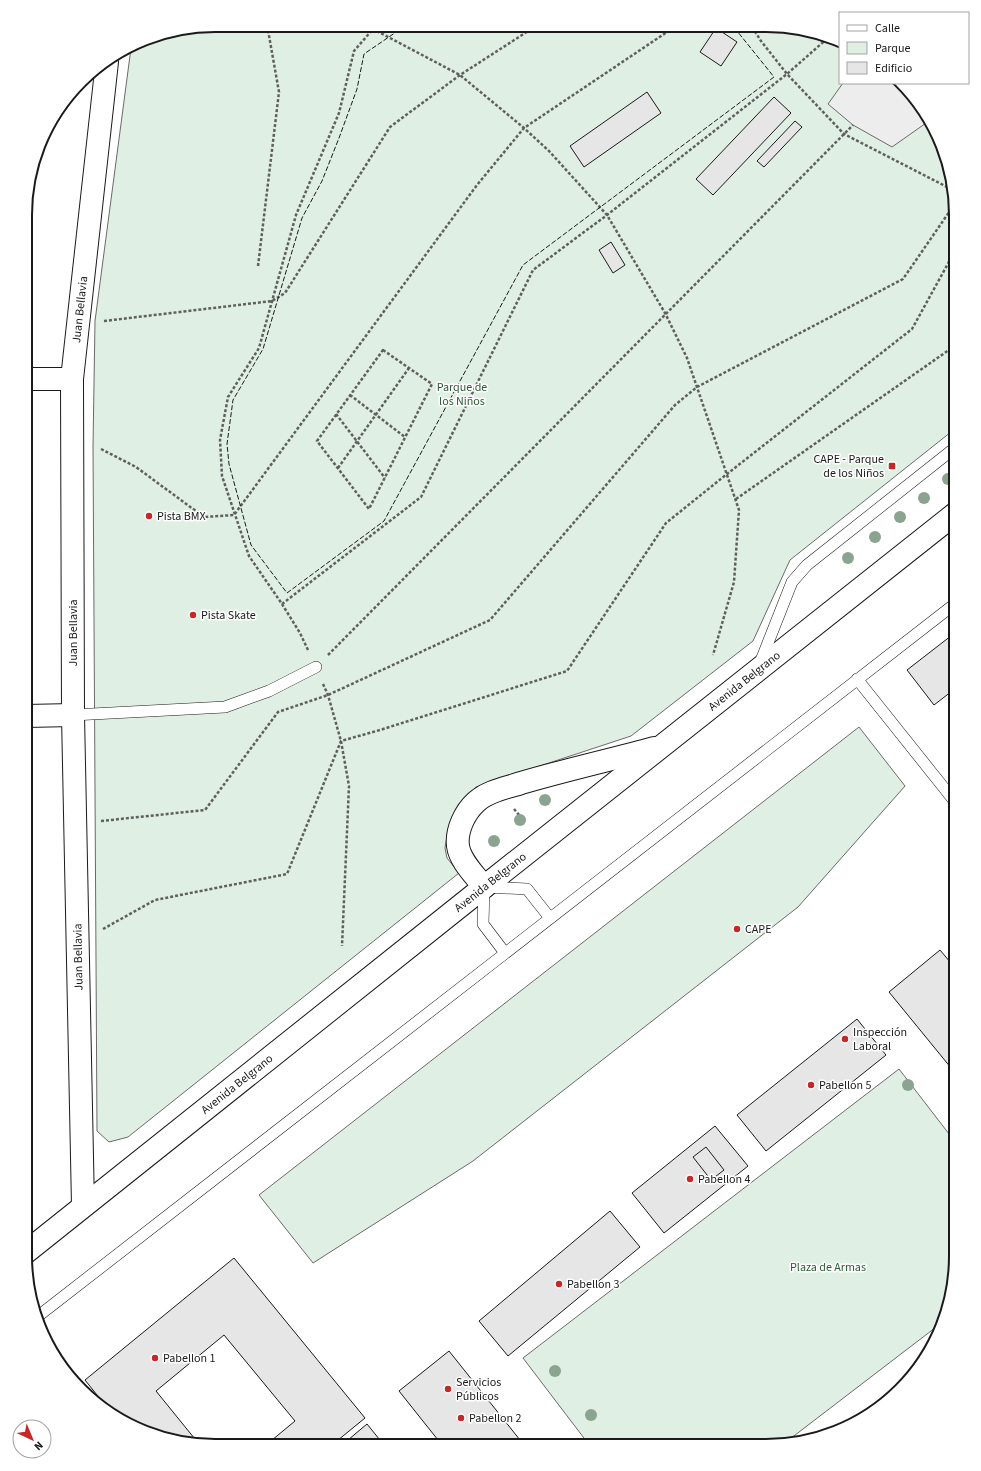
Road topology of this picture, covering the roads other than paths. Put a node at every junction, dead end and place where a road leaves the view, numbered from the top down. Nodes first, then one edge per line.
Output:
1 (106, 68) edge
2 (32, 379) edge
3 (72, 379) junction
4 (949, 453) edge
5 (949, 519) edge
6 (949, 608) edge
7 (316, 667) road end
8 (757, 672) junction
9 (857, 679) junction
10 (73, 715) junction
11 (32, 716) edge
12 (663, 746) junction
13 (949, 795) edge
14 (484, 887) junction
15 (550, 918) junction
16 (505, 953) junction
17 (83, 1206) junction
18 (32, 1247) edge
19 (42, 1314) edge

1 - 3 main road, Juan Bellavia
2 - 3 main road
3 - 10 main road, Juan Bellavia
4 - 8 lane
5 - 8 main road, Avenida Belgrano
6 - 9 lane
7 - 10 lane
8 - 12 main road, Avenida Belgrano
9 - 13 lane
9 - 15 lane
10 - 11 main road
10 - 17 main road, Juan Bellavia
12 - 14 main road, Avenida Belgrano
12 - 14 main road
14 - 15 lane
14 - 16 lane
14 - 17 main road, Avenida Belgrano
15 - 16 lane
16 - 19 lane
17 - 18 main road, Avenida Belgrano

